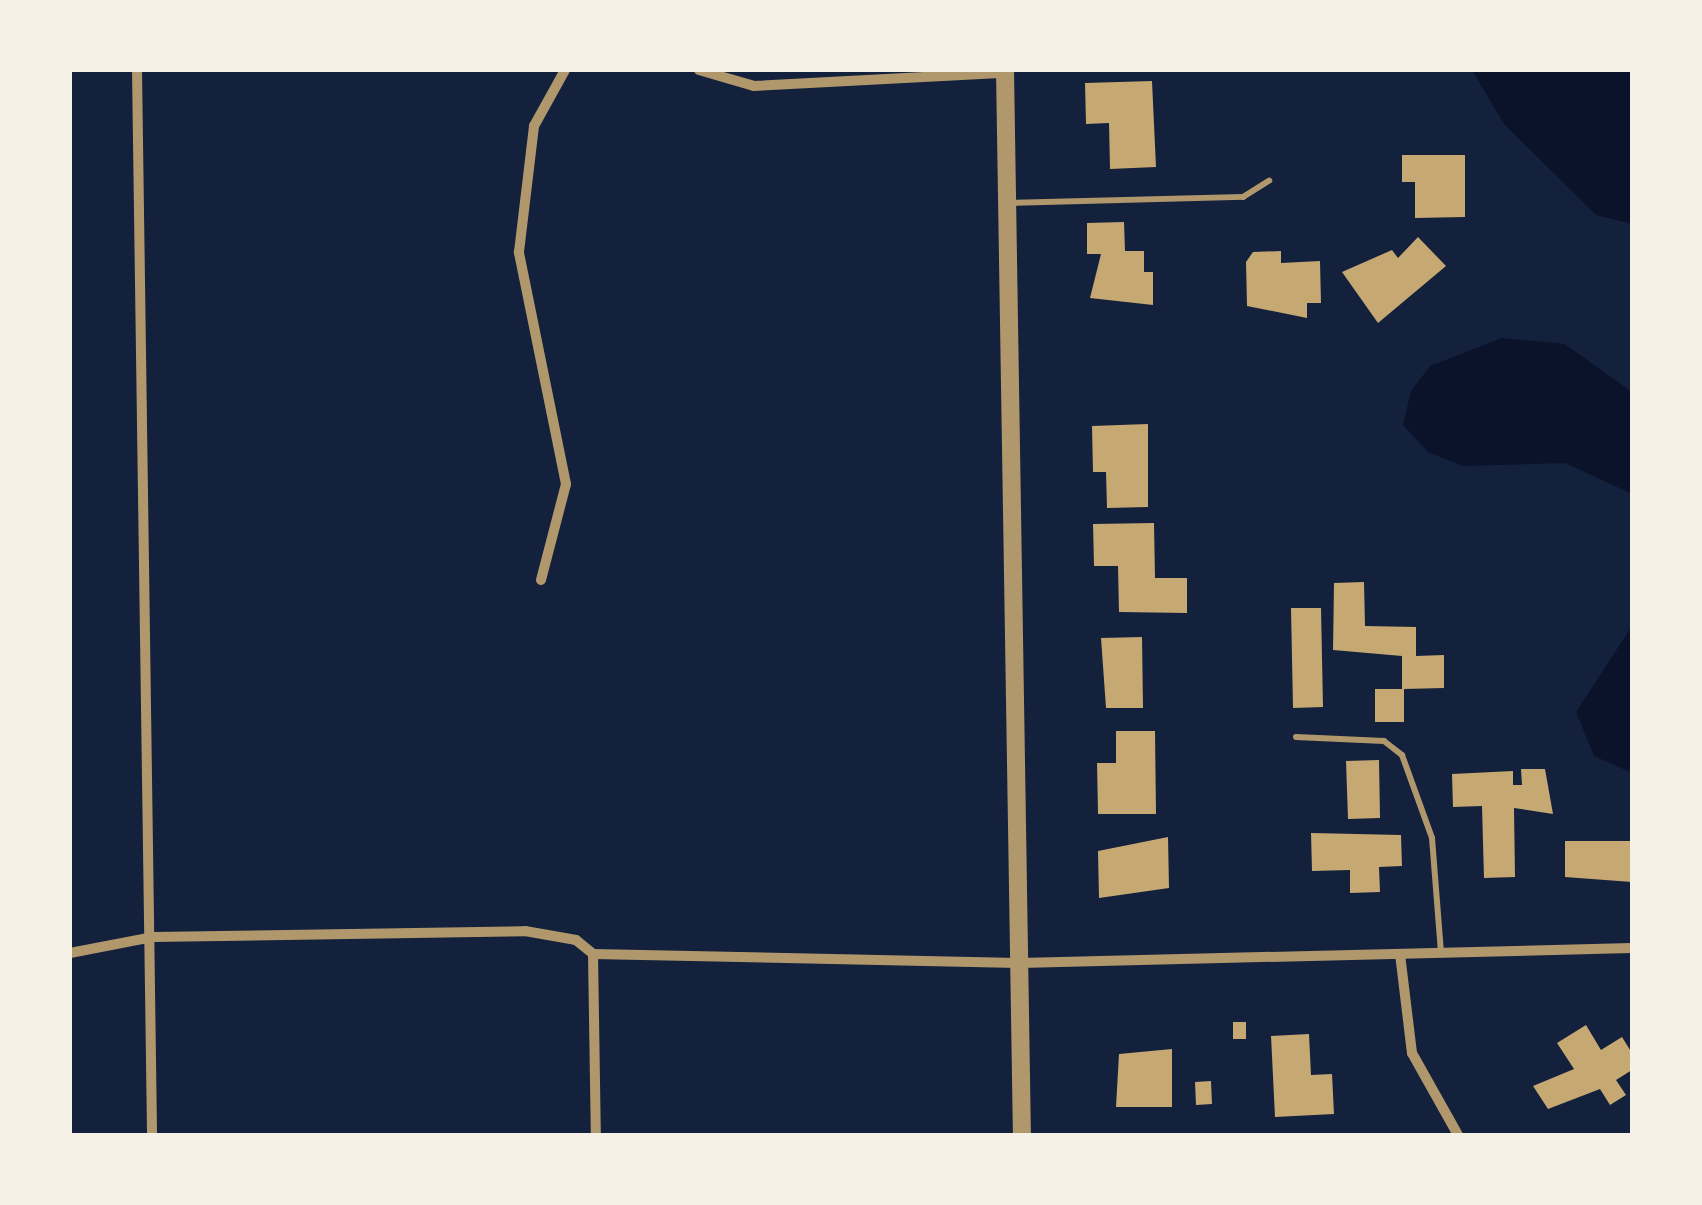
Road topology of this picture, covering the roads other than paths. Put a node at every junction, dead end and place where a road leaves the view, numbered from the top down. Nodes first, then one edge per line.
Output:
1 (137, 70) edge
2 (565, 70) edge
3 (699, 70) edge
4 (1006, 72) edge
5 (1269, 180) dead end
6 (1008, 202) junction
7 (541, 580) dead end
8 (1296, 737) dead end
9 (153, 937) junction
10 (1632, 948) edge
11 (70, 952) edge
12 (1441, 953) junction
13 (594, 954) junction
14 (1400, 954) junction
15 (1020, 963) junction
16 (152, 1135) edge
17 (596, 1135) edge
18 (1022, 1135) edge
19 (1458, 1135) edge

1 - 9 street
2 - 7 street
3 - 4 street
4 - 6 street
5 - 6 lane
6 - 15 street
8 - 12 lane
9 - 11 street
9 - 13 street
9 - 16 street
10 - 12 street
12 - 14 street
13 - 15 street
13 - 17 street
14 - 15 street
14 - 19 street
15 - 18 street

